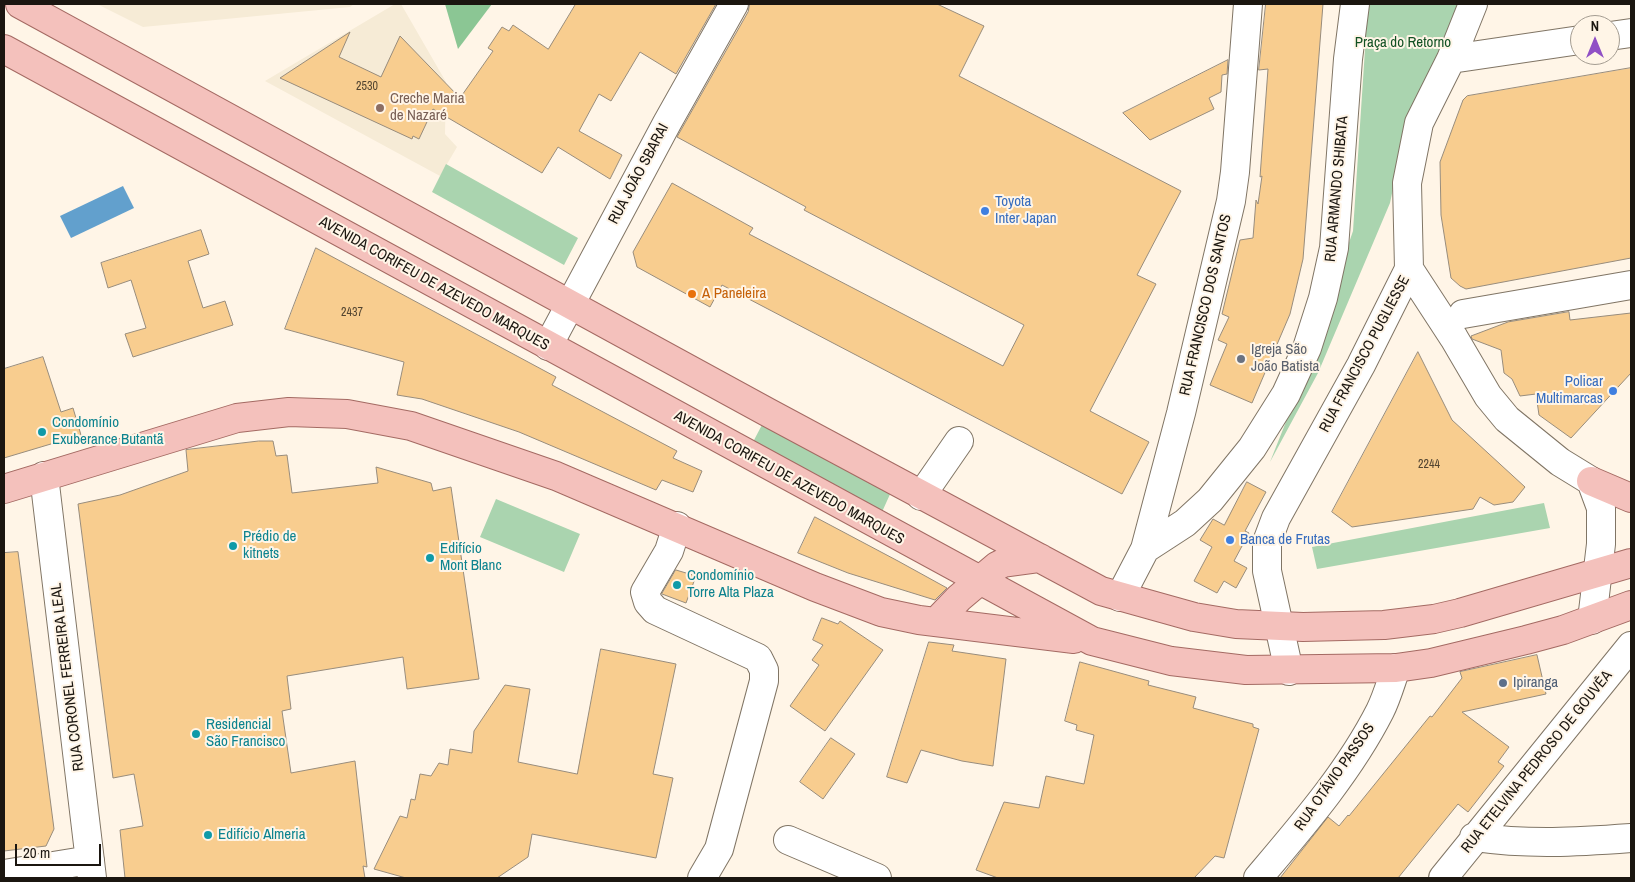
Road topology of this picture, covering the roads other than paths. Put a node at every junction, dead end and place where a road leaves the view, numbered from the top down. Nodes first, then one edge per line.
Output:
1 (20, 4) edge
2 (734, 4) edge
3 (1248, 4) edge
4 (1355, 4) edge
5 (1473, 4) edge
6 (1570, 41) edge
7 (4, 49) edge
8 (1451, 59) junction
9 (1409, 269) junction
10 (1631, 285) edge
11 (569, 303) junction
12 (1463, 314) dead end
13 (548, 346) junction
14 (958, 440) dead end
15 (44, 476) junction
16 (1591, 481) junction
17 (4, 489) edge
18 (922, 496) junction
19 (1631, 498) edge
20 (677, 526) junction
21 (1145, 549) junction
22 (1040, 558) junction
23 (1631, 563) edge
24 (1598, 573) junction
25 (979, 581) junction
26 (1120, 597) junction
27 (1631, 605) edge
28 (1592, 620) junction
29 (936, 622) junction
30 (1279, 626) junction
31 (1092, 641) junction
32 (1631, 646) edge
33 (1396, 668) junction
34 (1289, 671) junction
35 (1474, 837) junction
36 (1631, 838) edge
37 (788, 840) dead end
38 (91, 869) edge
39 (4, 874) edge
40 (702, 878) edge
41 (876, 878) edge
42 (1258, 878) edge
43 (1443, 878) edge

1 - 11 main road
2 - 11 street, RUA JOÃO SBARAI
3 - 21 street, RUA FRANCISCO DOS SANTOS
4 - 21 street, RUA ARMANDO SHIBATA
5 - 8 street, RUA FRANCISCO PUGLIESSE
6 - 8 street
7 - 13 main road, AVENIDA CORIFEU DE AZEVEDO MARQUES
8 - 9 street, RUA FRANCISCO PUGLIESSE
9 - 16 street
9 - 30 street, RUA FRANCISCO PUGLIESSE
10 - 12 street
11 - 13 street, RUA JOÃO SBARAI
11 - 18 main road
13 - 25 main road, AVENIDA CORIFEU DE AZEVEDO MARQUES
14 - 18 street
15 - 17 main road
15 - 20 main road
15 - 38 street, RUA CORONEL FERREIRA LEAL
16 - 19 main road
16 - 24 street
18 - 22 main road
20 - 29 main road
20 - 40 street
21 - 26 street, RUA FRANCISCO DOS SANTOS
22 - 25 main road
22 - 26 main road
23 - 24 main road
24 - 28 street
24 - 30 main road
25 - 29 main road
25 - 31 main road, AVENIDA CORIFEU DE AZEVEDO MARQUES
26 - 30 main road
27 - 28 main road, AVENIDA CORIFEU DE AZEVEDO MARQUES
28 - 33 main road, AVENIDA CORIFEU DE AZEVEDO MARQUES
29 - 31 main road
30 - 34 street, RUA FRANCISCO PUGLIESSE
31 - 34 main road, AVENIDA CORIFEU DE AZEVEDO MARQUES
32 - 35 street, RUA ETELVINA PEDROSO DE GOUVÊA
33 - 34 main road, AVENIDA CORIFEU DE AZEVEDO MARQUES
33 - 42 street, RUA OTÁVIO PASSOS
35 - 36 street
35 - 43 street, RUA ETELVINA PEDROSO DE GOUVÊA
37 - 41 street
38 - 39 street

